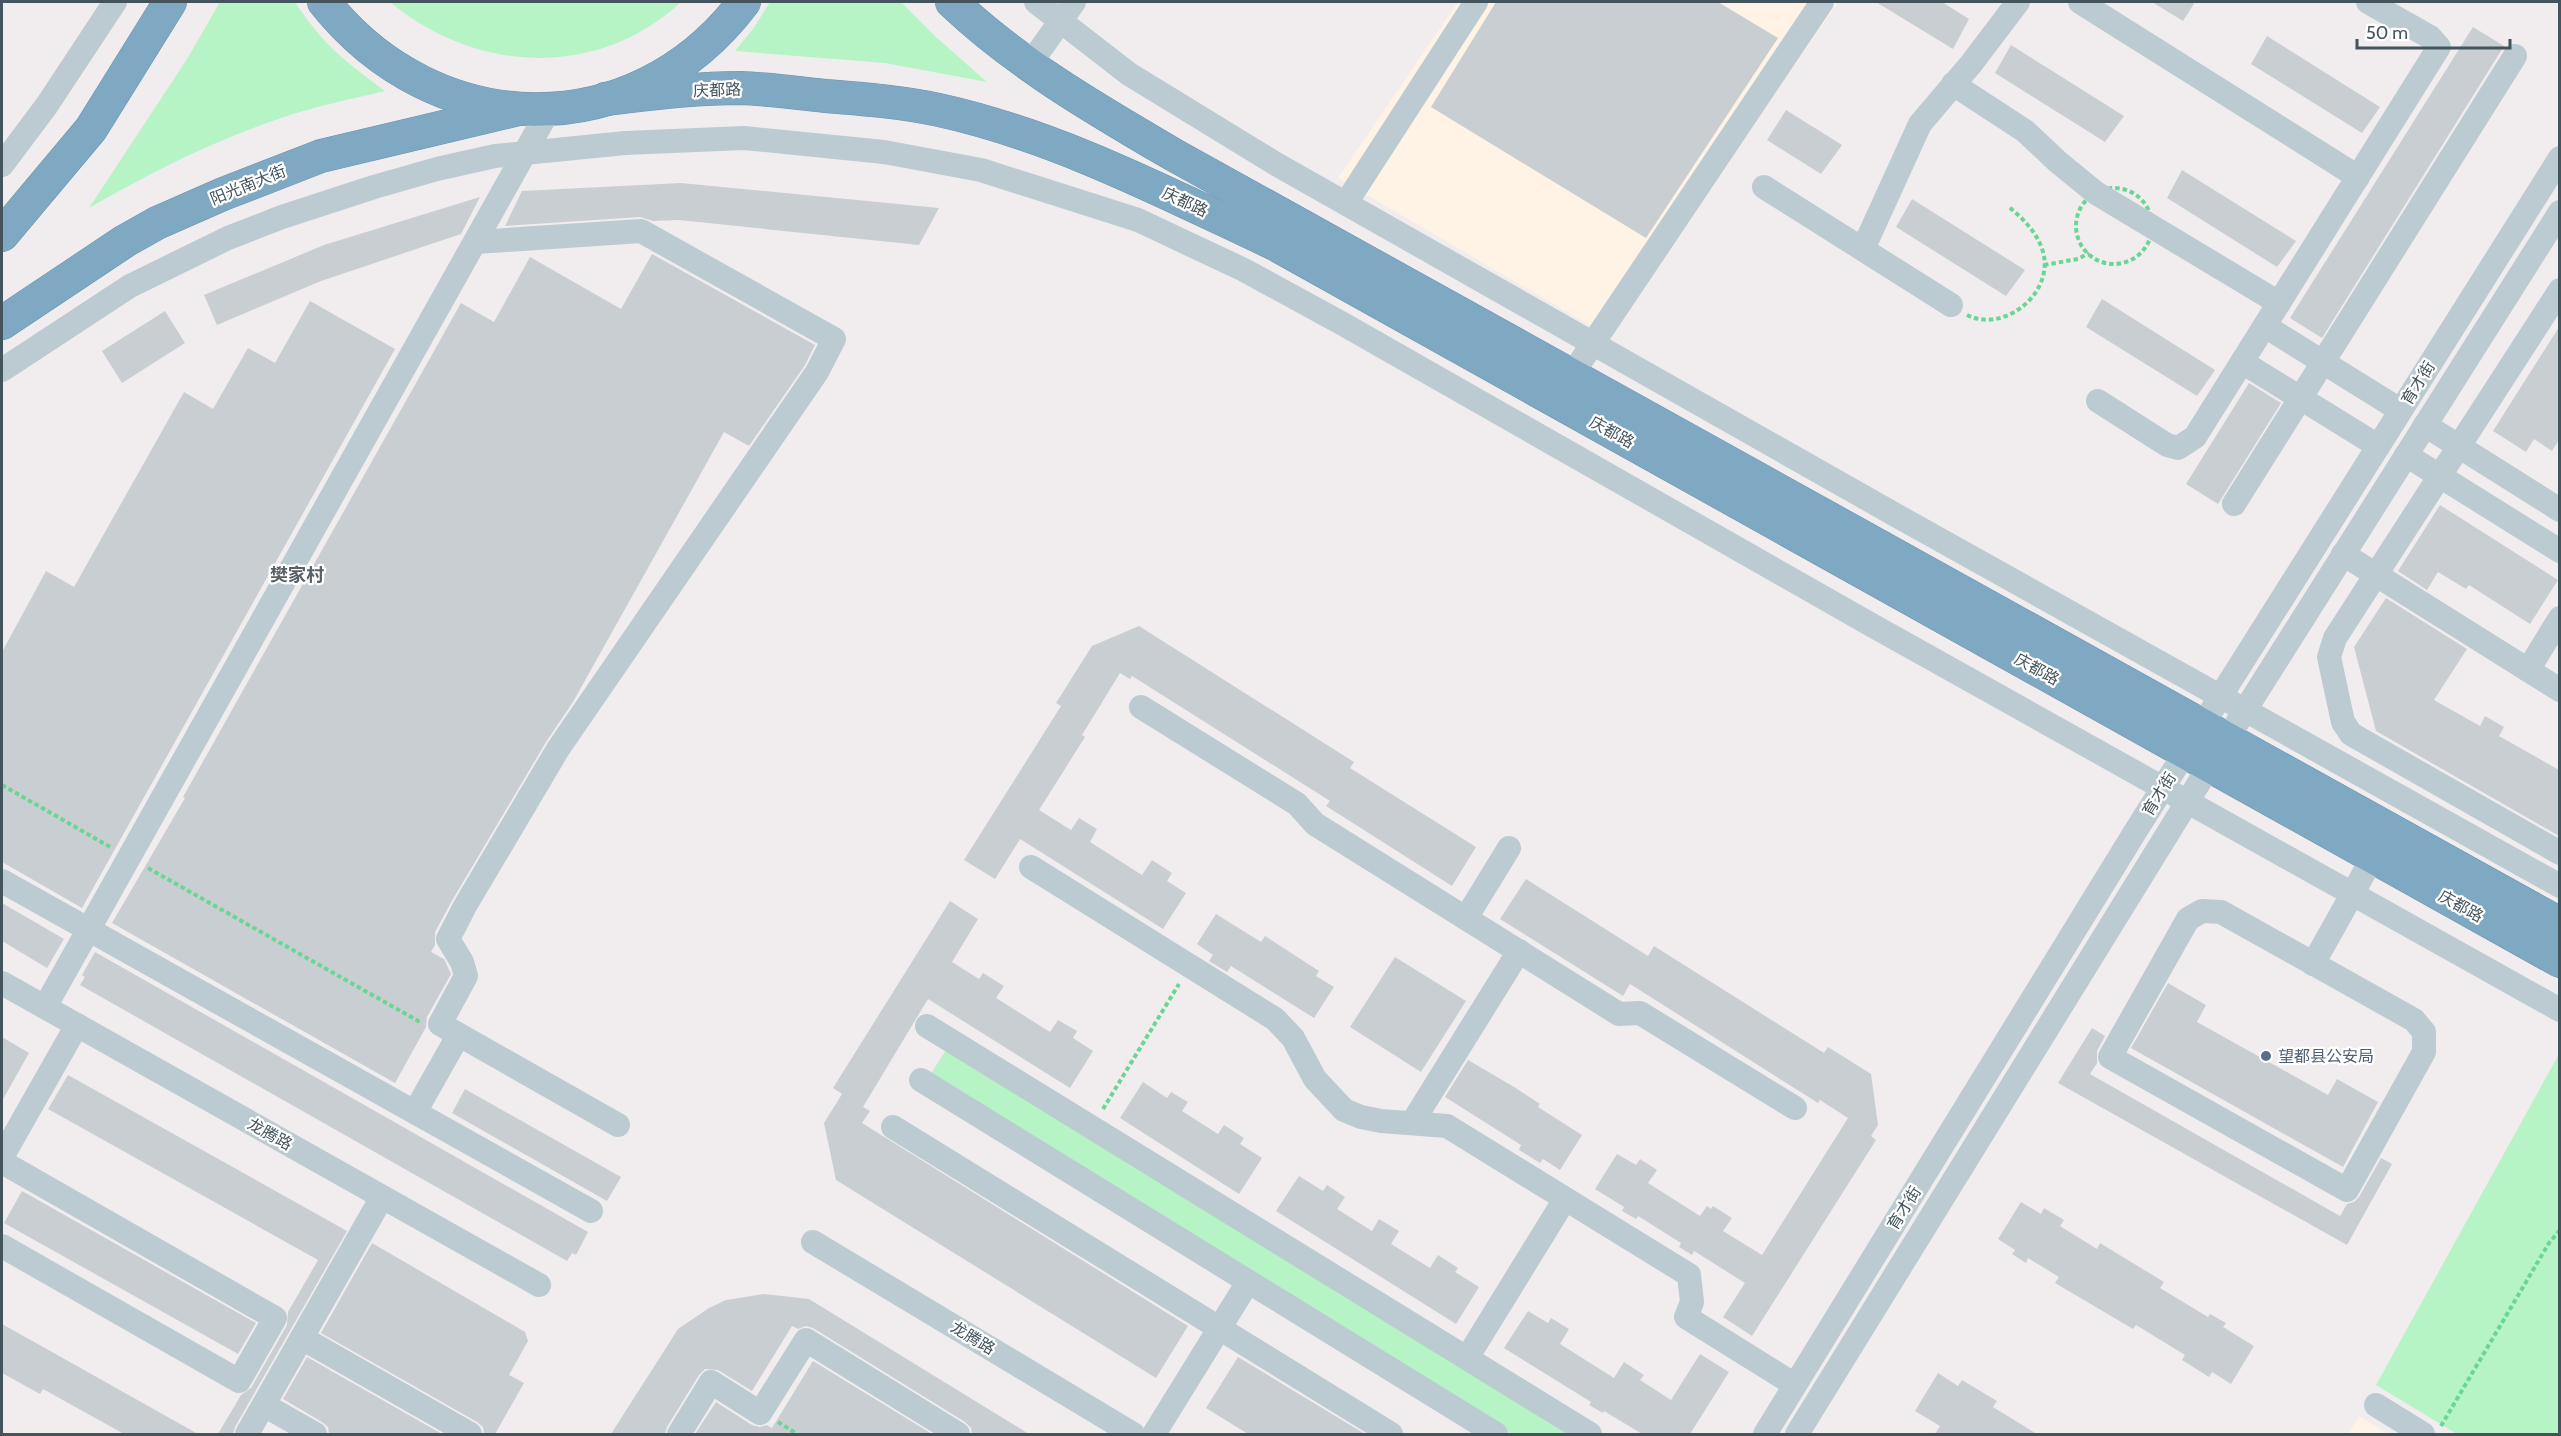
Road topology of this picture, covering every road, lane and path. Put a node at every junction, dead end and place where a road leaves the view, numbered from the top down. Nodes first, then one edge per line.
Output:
1 (115, 2) edge
2 (170, 2) edge
3 (324, 2) edge
4 (744, 2) edge
5 (952, 2) edge
6 (1036, 2) edge
7 (1074, 2) edge
8 (1476, 2) edge
9 (2018, 2) edge
10 (2080, 2) edge
11 (2368, 2) edge
12 (1814, 4) edge
13 (1060, 21) junction
14 (2515, 56) dead end
15 (1030, 64) junction
16 (1953, 84) junction
17 (605, 99) junction
18 (535, 109) junction
19 (526, 152) junction
20 (2559, 158) edge
21 (2, 165) edge
22 (2358, 177) junction
23 (1764, 187) dead end
24 (1346, 203) junction
25 (2009, 207) dead end
26 (2559, 213) edge
27 (2, 235) edge
28 (476, 242) junction
29 (1863, 249) junction
30 (2089, 253) dead end
31 (2044, 265) junction
32 (2559, 290) edge
33 (2279, 303) junction
34 (1951, 305) joint
35 (2, 323) edge
36 (2265, 326) junction
37 (1593, 343) junction
38 (2242, 362) junction
39 (2323, 362) junction
40 (2, 370) edge
41 (1571, 376) junction
42 (2301, 398) junction
43 (2098, 401) dead end
44 (2400, 410) junction
45 (2425, 425) junction
46 (2378, 446) junction
47 (2458, 446) junction
48 (2406, 455) junction
49 (2439, 476) junction
50 (2234, 504) dead end
51 (2559, 510) edge
52 (2559, 551) edge
53 (2343, 554) junction
54 (2376, 574) junction
55 (2559, 618) edge
56 (2528, 670) junction
57 (2559, 690) edge
58 (2220, 697) junction
59 (1141, 707) dead end
60 (2244, 711) junction
61 (2215, 731) junction
62 (2198, 759) junction
63 (2, 785) edge
64 (2163, 787) junction
65 (2187, 801) junction
66 (1509, 848) dead end
67 (2559, 853) edge
68 (2373, 856) junction
69 (129, 857) junction
70 (1031, 867) dead end
71 (2, 881) edge
72 (2559, 886) edge
73 (2352, 894) junction
74 (1466, 918) junction
75 (2559, 924) edge
76 (88, 930) junction
77 (1519, 951) junction
78 (2559, 961) edge
79 (2313, 964) junction
80 (1190, 966) junction
81 (2, 983) edge
82 (45, 1007) junction
83 (2559, 1010) edge
84 (76, 1025) junction
85 (927, 1026) dead end
86 (449, 1030) junction
87 (921, 1080) dead end
88 (1795, 1108) dead end
89 (415, 1112) junction
90 (1412, 1123) junction
91 (618, 1125) dead end
92 (893, 1127) dead end
93 (1092, 1127) junction
94 (2, 1157) edge
95 (2, 1162) edge
96 (382, 1197) junction
97 (1565, 1199) junction
98 (591, 1211) dead end
99 (2559, 1230) edge
100 (813, 1242) dead end
101 (2, 1246) edge
102 (1248, 1282) junction
103 (538, 1285) dead end
104 (1220, 1329) junction
105 (302, 1338) junction
106 (1467, 1358) junction
107 (1795, 1385) junction
108 (264, 1405) junction
109 (2376, 1405) dead end
110 (247, 1434) edge
111 (315, 1434) edge
112 (470, 1434) edge
113 (679, 1434) edge
114 (958, 1434) edge
115 (1132, 1434) edge
116 (1154, 1434) edge
117 (1391, 1434) edge
118 (1496, 1434) edge
119 (1590, 1434) edge
120 (1765, 1434) edge
121 (1797, 1434) edge
122 (2423, 1434) edge
123 (2436, 1434) edge

1 - 21 street
2 - 27 highway
3 - 18 highway
4 - 17 highway
5 - 15 highway, 庆都路
6 - 13 street
7 - 13 street
8 - 24 street
9 - 16 street
10 - 22 street
11 - 22 street
12 - 37 street
13 - 15 street
13 - 24 street
14 - 39 street
15 - 41 highway, 庆都路
16 - 29 street
16 - 33 street
17 - 18 highway, 阳光南大街
17 - 62 highway, 庆都路
18 - 19 street
18 - 35 highway, 阳光南大街
19 - 28 street
19 - 40 street
19 - 64 street
20 - 44 street, 育才街
22 - 33 street
23 - 29 street
24 - 37 street
25 - 31 path
26 - 45 street, 育才街
28 - 69 street
28 - 86 street
29 - 34 street
30 - 31 path
31 - 34 path
32 - 47 street
33 - 36 street
36 - 38 street
36 - 39 street
37 - 41 street
37 - 58 street
38 - 42 street
38 - 43 street
39 - 42 street
39 - 44 street
41 - 61 highway, 庆都路
42 - 46 street
42 - 50 street
44 - 46 street, 育才街
45 - 47 street
45 - 48 street, 育才街
46 - 58 street, 育才街
47 - 49 street
47 - 51 street
48 - 49 street
48 - 53 street, 育才街
49 - 52 street
49 - 54 street
53 - 54 street
53 - 60 street, 育才街
54 - 56 street
54 - 67 street
55 - 56 street
56 - 57 street
58 - 60 street
58 - 61 street, 育才街
59 - 74 street
60 - 61 street, 育才街
60 - 72 street
61 - 62 street, 育才街
61 - 75 highway, 庆都路
62 - 64 street, 育才街
62 - 65 street, 育才街
62 - 68 highway, 庆都路
63 - 69 path
64 - 65 street
64 - 107 street, 育才街
65 - 73 street
65 - 121 street, 育才街
66 - 74 street
68 - 73 street
68 - 78 highway, 庆都路
69 - 76 street
69 - 86 path
70 - 80 street
71 - 76 street
73 - 79 street
73 - 83 street
74 - 77 street
76 - 82 street
76 - 89 street
77 - 88 street
77 - 90 street
79 - 79 street
80 - 90 street
80 - 93 path
81 - 82 street, 龙腾路
82 - 84 street, 龙腾路
84 - 94 street
84 - 96 street, 龙腾路
85 - 93 street
86 - 89 street
86 - 91 street
87 - 102 street
89 - 98 street
90 - 97 street
92 - 104 street
93 - 106 street
95 - 101 street
96 - 103 street, 龙腾路
96 - 105 street
97 - 106 street
97 - 107 street
99 - 123 path
100 - 115 street, 龙腾路
102 - 104 street
102 - 118 street
104 - 116 street
104 - 117 street
105 - 108 street
105 - 112 street
106 - 119 street
107 - 120 street, 育才街
108 - 110 street
108 - 111 street
109 - 122 street
113 - 114 street

